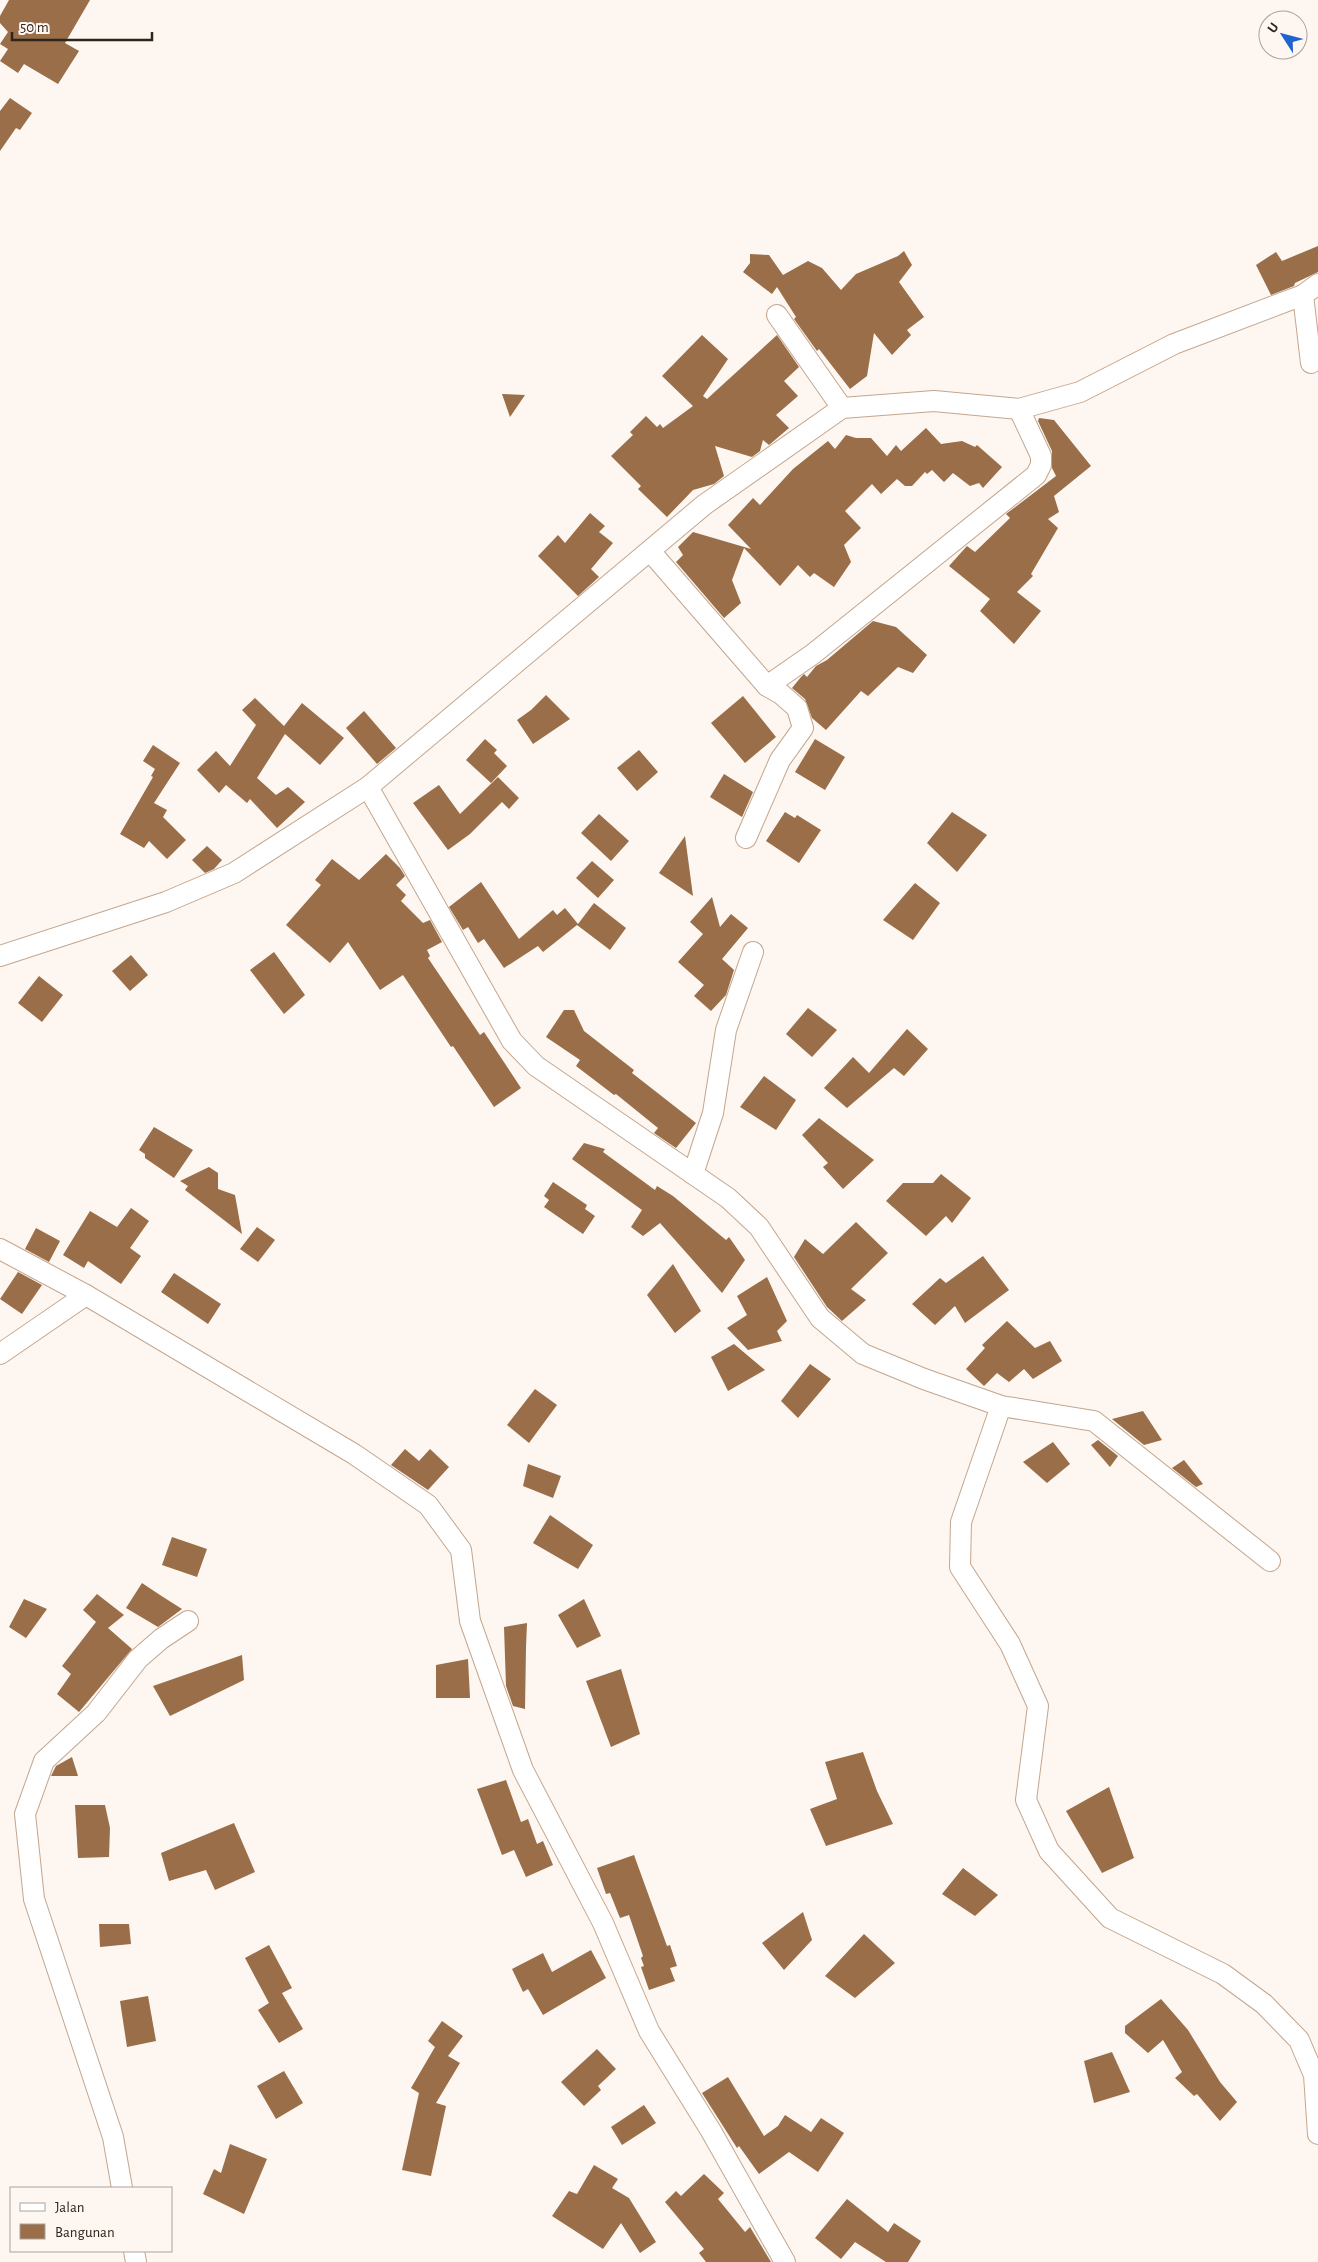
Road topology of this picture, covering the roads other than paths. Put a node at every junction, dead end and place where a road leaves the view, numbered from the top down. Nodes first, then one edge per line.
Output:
1 (1310, 290) edge
2 (777, 315) dead end
3 (1311, 363) dead end
4 (842, 408) junction
5 (1019, 409) junction
6 (650, 551) junction
7 (767, 686) junction
8 (368, 787) junction
9 (746, 838) dead end
10 (753, 952) dead end
11 (0, 956) edge
12 (693, 1174) junction
13 (0, 1249) edge
14 (86, 1295) junction
15 (0, 1354) edge
16 (1001, 1406) junction
17 (1270, 1561) dead end
18 (188, 1621) dead end
19 (1318, 2134) edge
20 (122, 2187) edge
21 (785, 2262) edge

1 - 3 street
1 - 5 street
2 - 4 street
4 - 5 street
4 - 6 street
5 - 7 street
6 - 7 street
6 - 8 street
7 - 9 street
8 - 11 street
8 - 12 street
10 - 12 street
12 - 16 street
13 - 14 street
14 - 15 street
14 - 21 street
16 - 17 street
16 - 19 street
18 - 20 street

